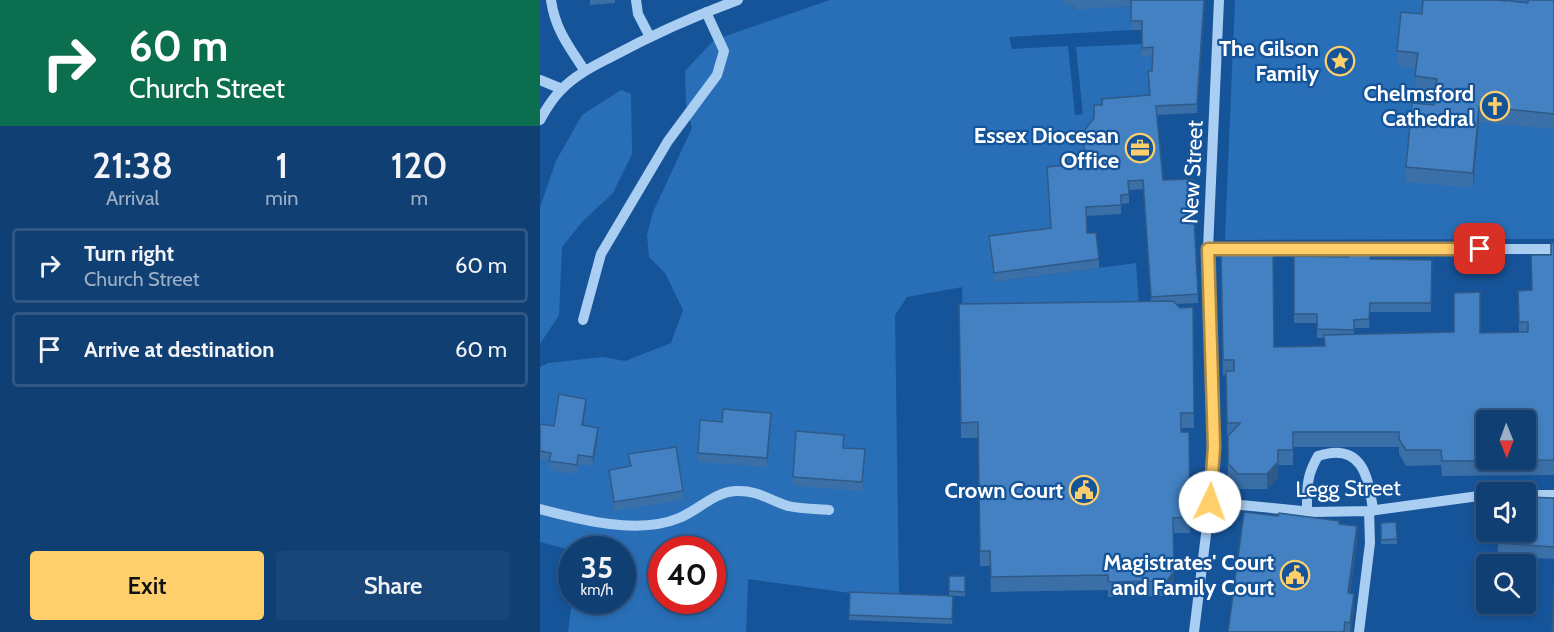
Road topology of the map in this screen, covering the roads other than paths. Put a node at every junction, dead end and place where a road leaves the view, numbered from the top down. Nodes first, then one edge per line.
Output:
1 (551, 0) edge
2 (636, 0) edge
3 (738, 0) edge
4 (1219, 0) edge
5 (706, 12) junction
6 (650, 37) junction
7 (585, 71) junction
8 (540, 80) edge
9 (562, 88) junction
10 (540, 120) edge
11 (1208, 249) junction
12 (1554, 249) edge
13 (583, 320) dead end
14 (1536, 495) edge
15 (1554, 495) edge
16 (1476, 496) edge
17 (1210, 502) junction
18 (540, 510) edge
19 (829, 510) dead end
20 (1371, 511) junction
21 (1307, 512) junction
22 (1194, 632) edge
23 (1359, 632) edge

1 - 7 street
2 - 6 street
3 - 5 street
4 - 11 street, New Street
5 - 6 street
5 - 13 street
6 - 7 street
7 - 9 street
8 - 9 street
9 - 10 street
11 - 12 street
11 - 17 street, New Street
14 - 15 street
16 - 20 street, Legg Street
17 - 21 street, Legg Street
17 - 22 street, New Street
18 - 19 street
20 - 21 street, Legg Street
20 - 21 street
20 - 23 street

